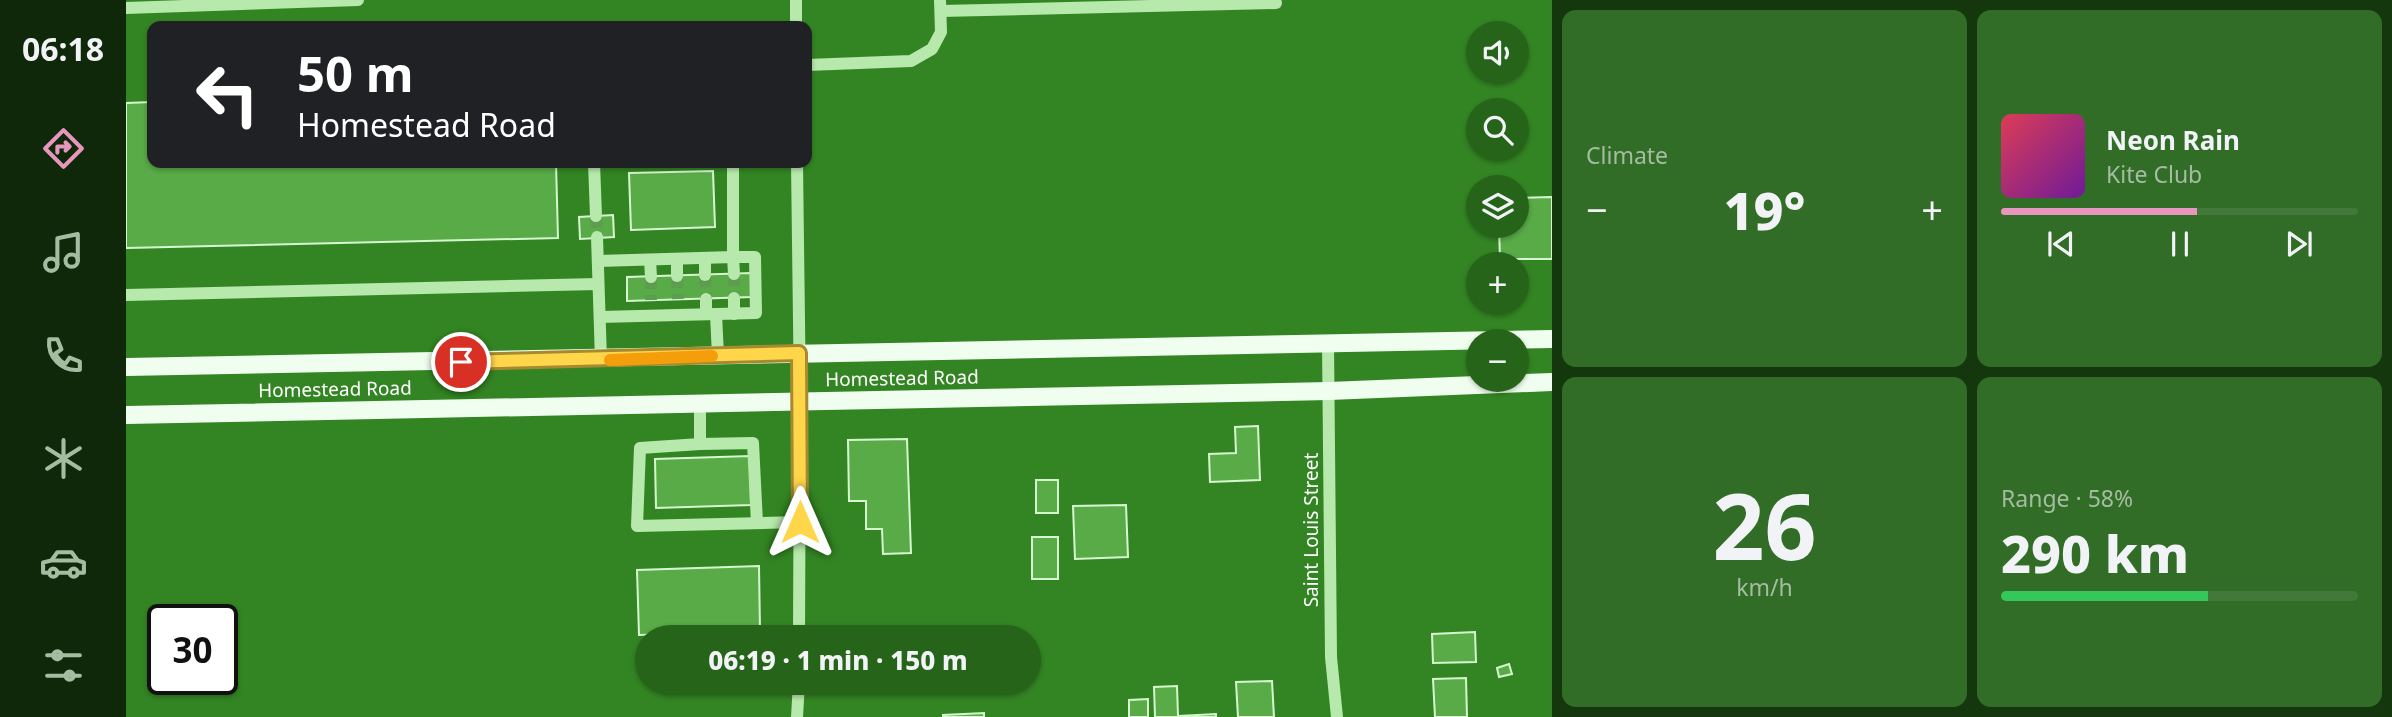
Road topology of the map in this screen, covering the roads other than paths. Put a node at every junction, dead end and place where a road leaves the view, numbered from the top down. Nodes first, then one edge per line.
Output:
1 (358, 0) edge
2 (796, 0) edge
3 (1276, 3) dead end
4 (941, 6) edge
5 (126, 8) edge
6 (796, 21) edge
7 (812, 65) edge
8 (594, 168) edge
9 (733, 168) edge
10 (797, 168) edge
11 (596, 216) tunnel mouth
12 (597, 237) tunnel mouth
13 (733, 257) junction
14 (705, 258) junction
15 (677, 259) junction
16 (650, 260) junction
17 (598, 261) junction
18 (733, 274) tunnel mouth
19 (705, 275) tunnel mouth
20 (651, 276) tunnel mouth
21 (677, 276) tunnel mouth
22 (598, 284) junction
23 (126, 295) edge
24 (734, 298) tunnel mouth
25 (678, 299) tunnel mouth
26 (706, 299) tunnel mouth
27 (651, 300) tunnel mouth
28 (711, 314) junction
29 (734, 314) junction
30 (678, 315) junction
31 (652, 316) junction
32 (600, 317) junction
33 (1552, 339) edge
34 (1328, 343) junction
35 (799, 353) junction
36 (718, 356) junction
37 (601, 360) junction
38 (126, 367) edge
39 (1552, 382) edge
40 (1329, 391) junction
41 (800, 400) junction
42 (700, 404) junction
43 (126, 415) edge
44 (700, 444) junction
45 (800, 522) junction
46 (757, 523) junction
47 (799, 625) edge
48 (798, 695) edge
49 (797, 717) edge
50 (1337, 717) edge

1 - 5 street
2 - 6 street
3 - 4 street
4 - 7 street
8 - 11 street
9 - 13 street
10 - 35 street
12 - 17 street
13 - 14 street
13 - 18 street
13 - 29 street
14 - 15 street
14 - 19 street
15 - 16 street
15 - 21 street
16 - 17 street
16 - 20 street
17 - 22 street
22 - 23 street
22 - 32 street
24 - 29 street
25 - 30 street
26 - 28 street
27 - 31 street
28 - 29 street
28 - 30 street
28 - 36 street
30 - 31 street
31 - 32 street
32 - 37 street
33 - 34 main road, Homestead Road
34 - 35 main road, Homestead Road
34 - 40 street, Saint Louis Street
35 - 36 main road, Homestead Road
35 - 41 street
36 - 37 main road, Homestead Road
37 - 38 main road, Homestead Road
39 - 40 main road, Homestead Road
40 - 41 main road, Homestead Road
40 - 50 street, Saint Louis Street
41 - 42 main road, Homestead Road
41 - 45 street
42 - 43 main road, Homestead Road
42 - 44 street
44 - 46 street
44 - 46 street
45 - 46 street
45 - 47 street
48 - 49 street

